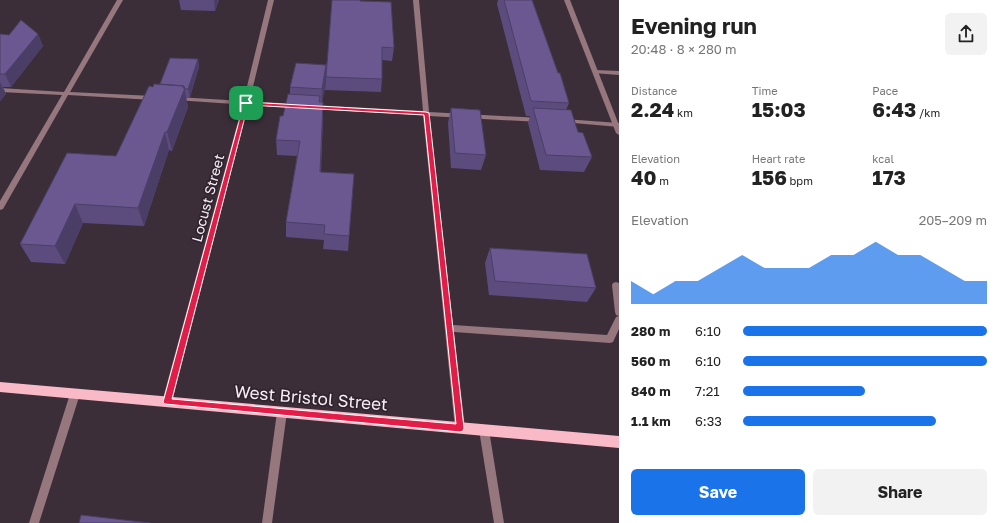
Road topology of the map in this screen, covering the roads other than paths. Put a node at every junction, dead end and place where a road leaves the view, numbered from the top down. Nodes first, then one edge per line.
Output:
1 (120, 0) edge
2 (271, 0) edge
3 (416, 0) edge
4 (567, 0) edge
5 (596, 72) junction
6 (619, 73) edge
7 (0, 90) edge
8 (67, 93) junction
9 (160, 98) edge
10 (168, 99) edge
11 (246, 103) junction
12 (426, 113) junction
13 (544, 120) edge
14 (559, 121) edge
15 (617, 125) edge
16 (619, 133) edge
17 (0, 207) edge
18 (619, 286) edge
19 (619, 312) edge
20 (619, 320) edge
21 (450, 328) junction
22 (0, 387) edge
23 (75, 394) junction
24 (167, 402) junction
25 (282, 412) junction
26 (460, 428) junction
27 (484, 430) junction
28 (619, 442) edge
29 (34, 523) edge
30 (267, 523) edge
31 (499, 523) edge

1 - 8 street
2 - 11 street, Locust Street
3 - 12 street
4 - 5 street
5 - 6 street
5 - 15 street
7 - 8 street
8 - 9 street
8 - 17 street
10 - 11 street
11 - 12 street
11 - 24 street, Locust Street
12 - 13 street
12 - 21 street
14 - 15 street
15 - 16 street
18 - 19 street
20 - 21 street
21 - 26 street
22 - 23 main road, West Bristol Street
23 - 24 main road, West Bristol Street
23 - 29 street
24 - 25 main road, West Bristol Street
25 - 26 main road, West Bristol Street
25 - 30 street
26 - 27 main road, West Bristol Street
27 - 28 main road, West Bristol Street
27 - 31 street

